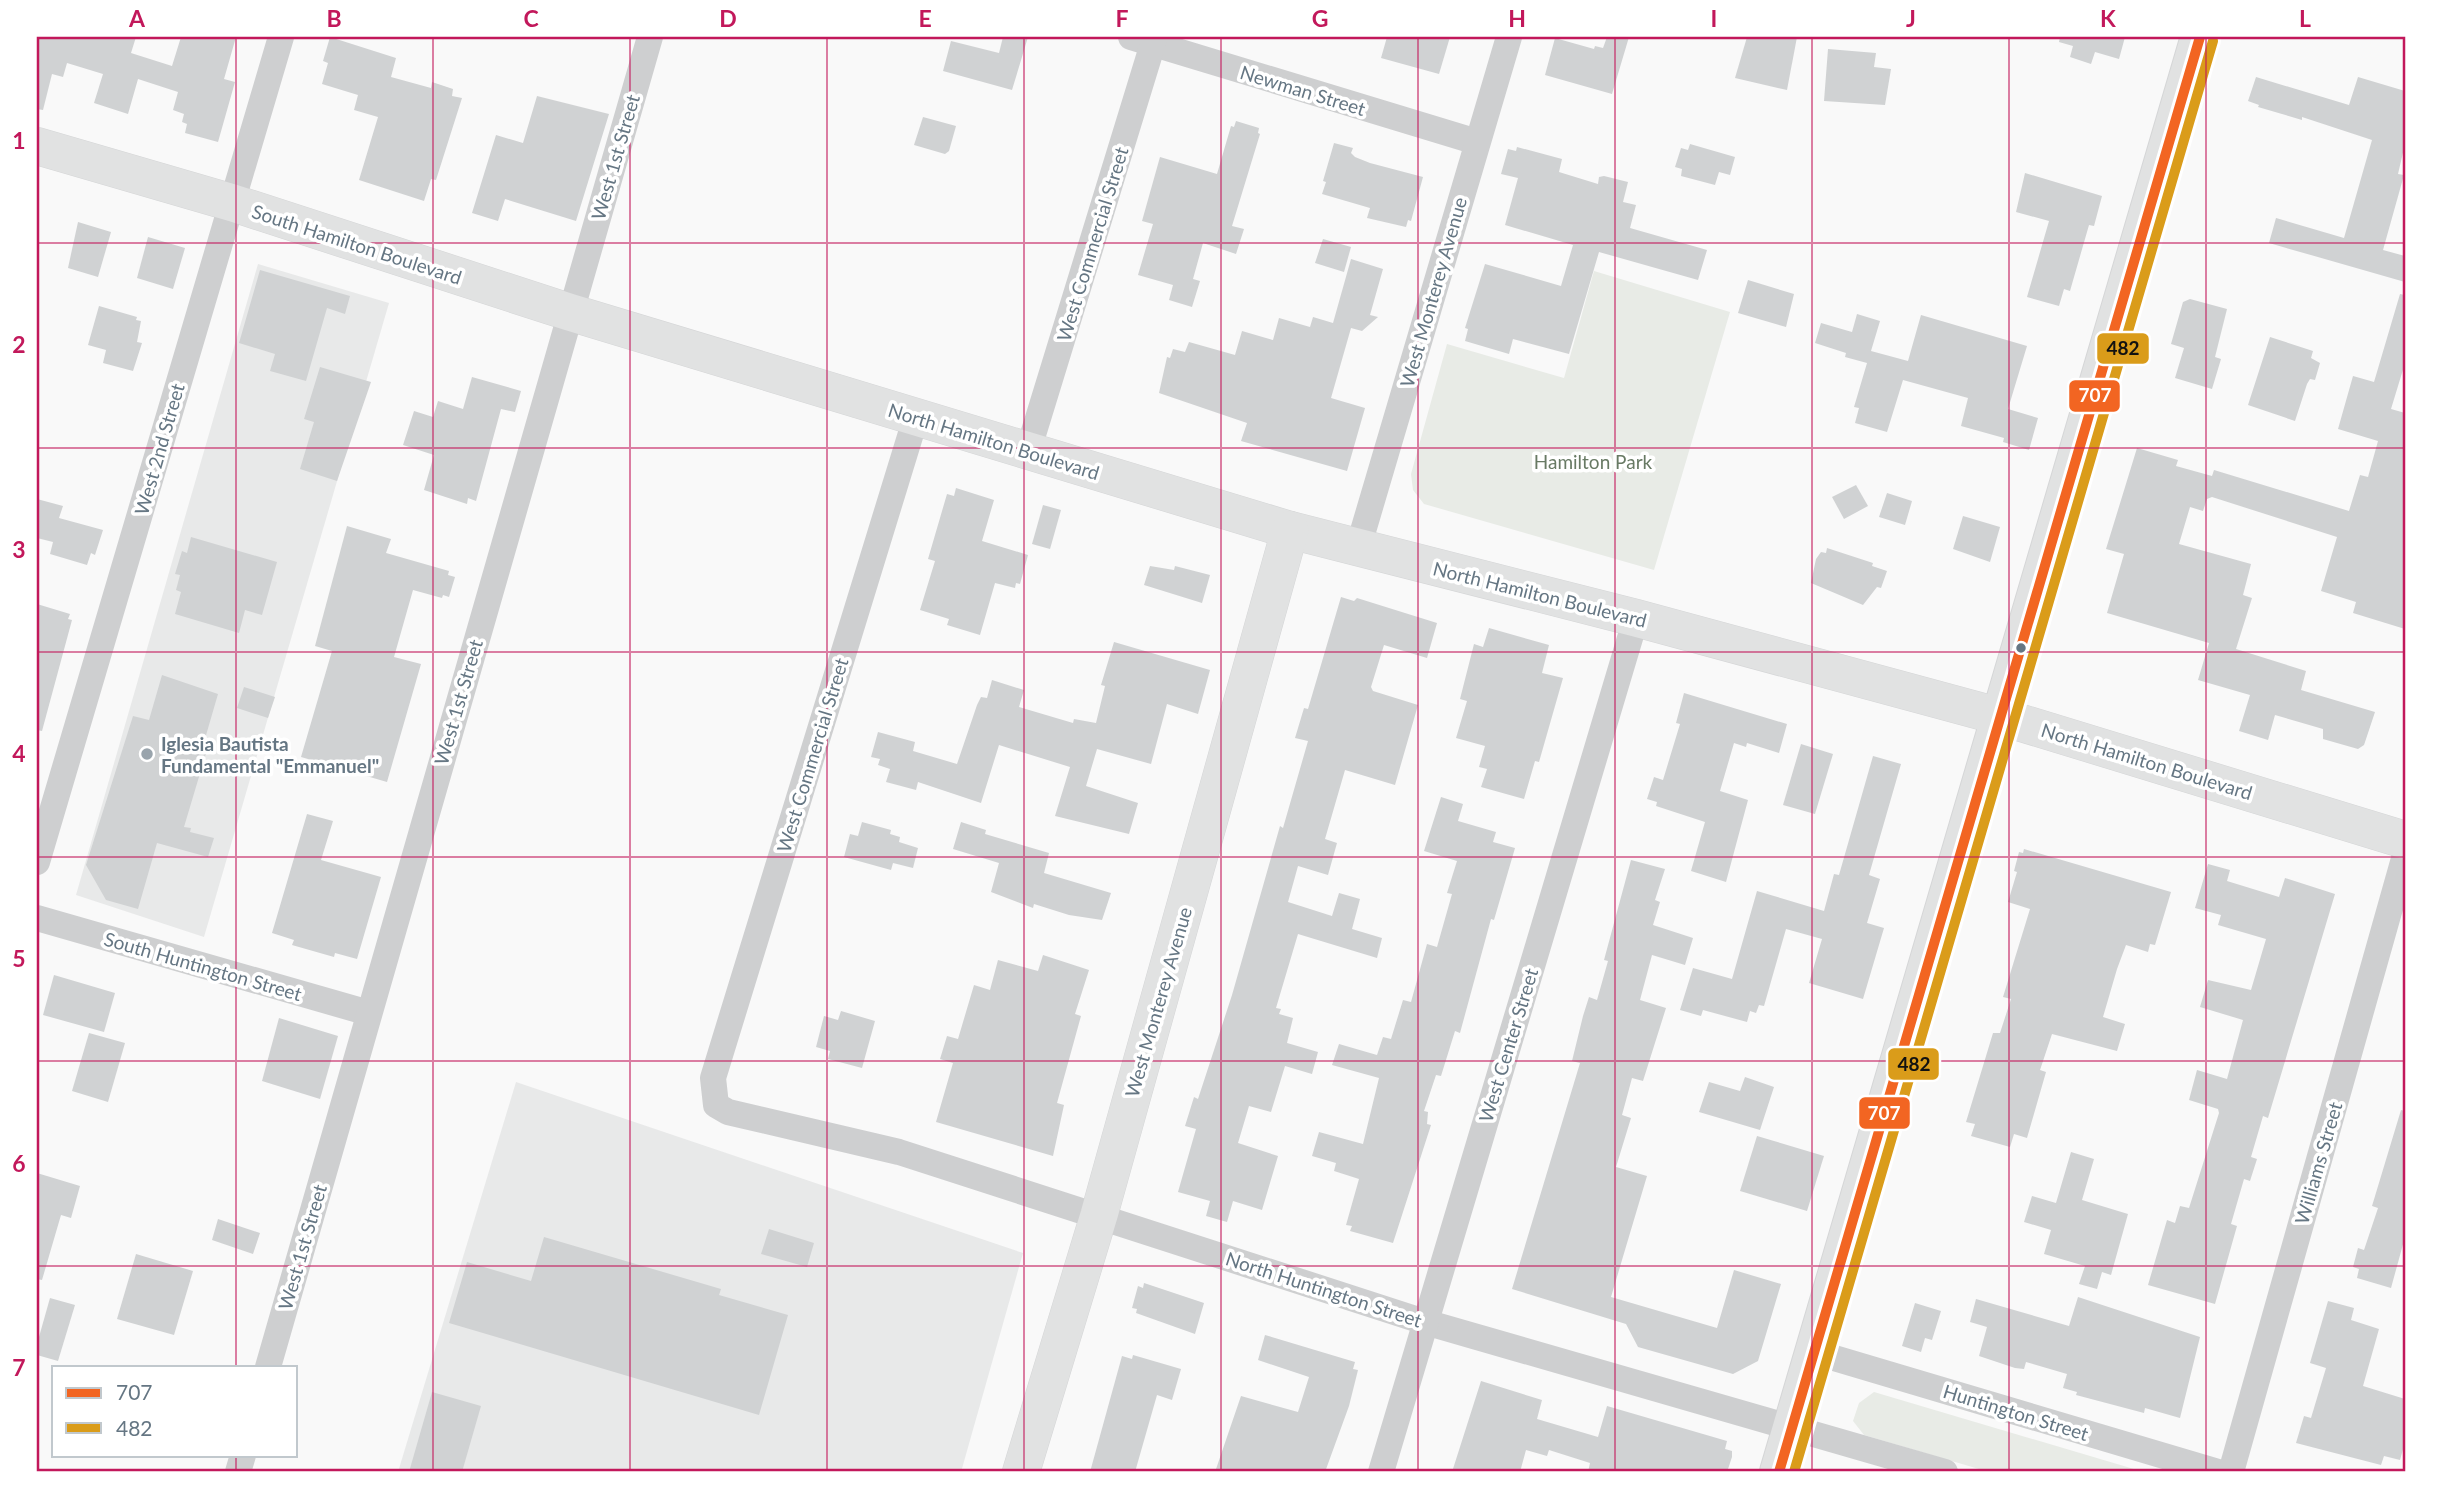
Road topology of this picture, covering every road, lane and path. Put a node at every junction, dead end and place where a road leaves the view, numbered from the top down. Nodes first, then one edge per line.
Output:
1 (281, 37) edge
2 (650, 37) edge
3 (1509, 37) edge
4 (2200, 37) edge
5 (1146, 39) edge
6 (1476, 142) junction
7 (37, 146) edge
8 (233, 203) junction
9 (569, 312) junction
10 (676, 345) joint
11 (916, 416) junction
12 (1028, 450) junction
13 (1290, 530) junction
14 (1358, 548) junction
15 (1636, 618) junction
16 (2002, 717) junction
17 (2405, 840) edge
18 (2405, 855) edge
19 (37, 862) edge
20 (37, 918) edge
21 (369, 1013) junction
22 (714, 1093) joint
23 (1099, 1215) junction
24 (1425, 1322) junction
25 (1814, 1352) junction
26 (268, 1366) edge
27 (1791, 1428) junction
28 (1021, 1472) edge
29 (1381, 1472) edge
30 (1779, 1472) edge
31 (1945, 1472) edge
32 (2218, 1472) edge
33 (2231, 1472) edge

1 - 8 street, West 2nd Street
2 - 9 street, West 1st Street
3 - 6 street, West Monterey Avenue
4 - 16 main road
5 - 6 street, Newman Street
5 - 12 street, West Commercial Street
6 - 14 street, West Monterey Avenue
7 - 8 street, South Hamilton Boulevard
8 - 9 street, South Hamilton Boulevard
8 - 19 street, West 2nd Street
9 - 10 street, South Hamilton Boulevard
9 - 21 street, West 1st Street
10 - 11 street, North Hamilton Boulevard
11 - 12 street, North Hamilton Boulevard
11 - 22 street, West Commercial Street
12 - 13 street, North Hamilton Boulevard
13 - 14 street, North Hamilton Boulevard
13 - 23 street, West Monterey Avenue
14 - 15 street, North Hamilton Boulevard
15 - 16 street, North Hamilton Boulevard
15 - 24 street, West Center Street
16 - 17 street, North Hamilton Boulevard
16 - 25 main road
18 - 33 street, Williams Street
20 - 21 street, South Huntington Street
21 - 26 street, West 1st Street
22 - 23 street, North Huntington Street
23 - 24 street, North Huntington Street
23 - 28 street, West Monterey Avenue
24 - 27 street, North Huntington Street
24 - 29 street, West Center Street
25 - 27 main road
25 - 32 street, Huntington Street
27 - 30 main road
27 - 31 street, North Huntington Street

